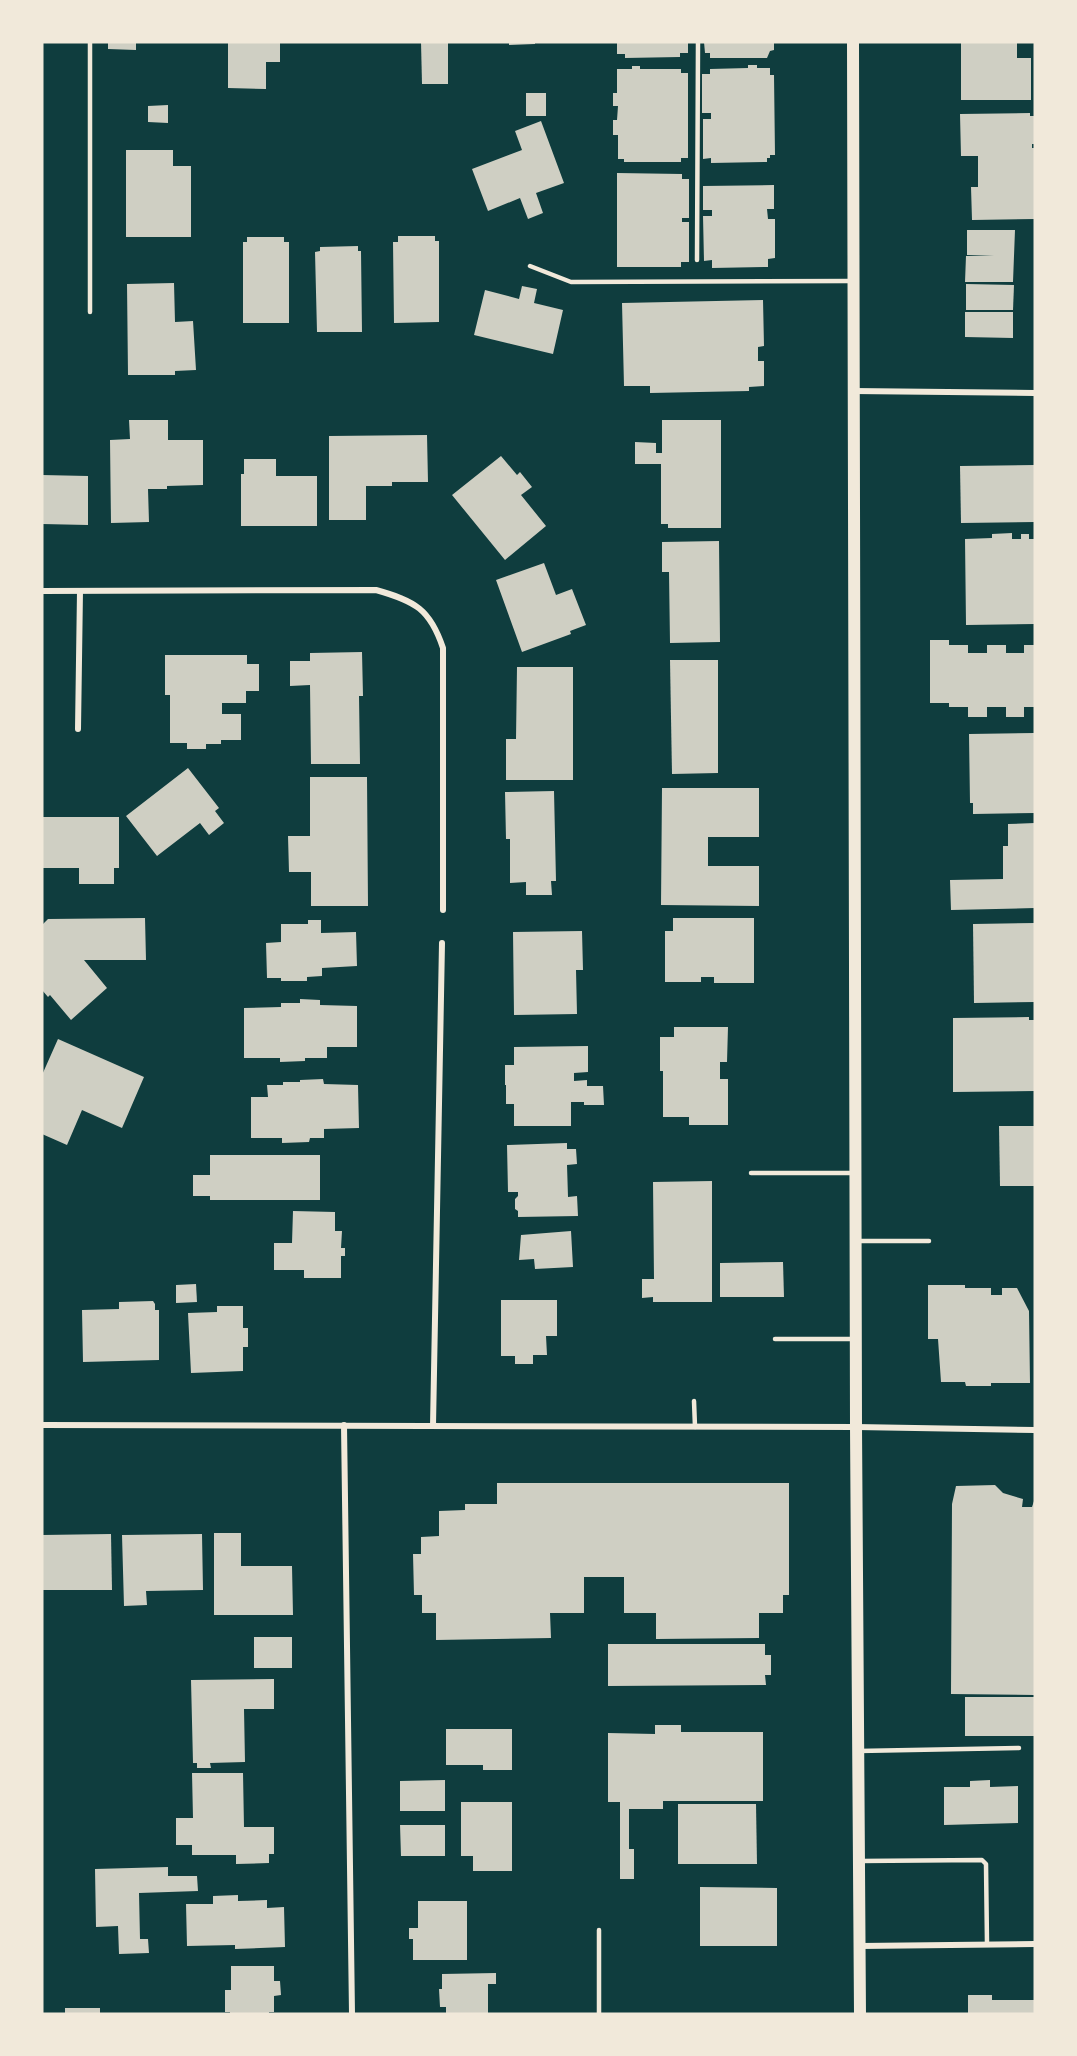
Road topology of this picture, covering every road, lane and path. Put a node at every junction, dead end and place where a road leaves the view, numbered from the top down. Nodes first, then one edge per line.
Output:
1 (90, 42) edge
2 (698, 42) edge
3 (853, 42) edge
4 (697, 260) dead end
5 (530, 266) dead end
6 (855, 281) junction
7 (90, 312) dead end
8 (853, 391) junction
9 (1035, 393) edge
10 (42, 591) edge
11 (80, 591) junction
12 (78, 729) dead end
13 (443, 910) dead end
14 (442, 944) dead end
15 (751, 1173) dead end
16 (856, 1173) junction
17 (856, 1241) junction
18 (928, 1241) dead end
19 (775, 1339) dead end
20 (856, 1339) junction
21 (694, 1401) dead end
22 (42, 1425) edge
23 (344, 1425) junction
24 (432, 1426) junction
25 (695, 1426) junction
26 (856, 1426) junction
27 (1035, 1430) edge
28 (1019, 1748) dead end
29 (858, 1751) junction
30 (860, 1861) junction
31 (599, 1930) dead end
32 (987, 1944) junction
33 (1035, 1944) edge
34 (860, 1946) junction
35 (352, 2014) edge
36 (598, 2014) edge
37 (860, 2014) edge

1 - 7 lane
2 - 4 lane
3 - 6 main road
5 - 6 lane
6 - 8 main road
8 - 9 street
8 - 16 main road
10 - 11 street
11 - 12 street
11 - 13 street
14 - 24 street
15 - 16 lane
16 - 17 main road
17 - 18 lane
17 - 20 main road
19 - 20 lane
20 - 26 main road
21 - 25 lane
22 - 23 street
23 - 24 street
23 - 35 street
24 - 25 street
25 - 26 street
26 - 27 street
26 - 29 main road
28 - 29 lane
29 - 30 main road
30 - 32 lane
30 - 34 main road
31 - 36 lane
32 - 33 street
32 - 34 street
34 - 37 main road

